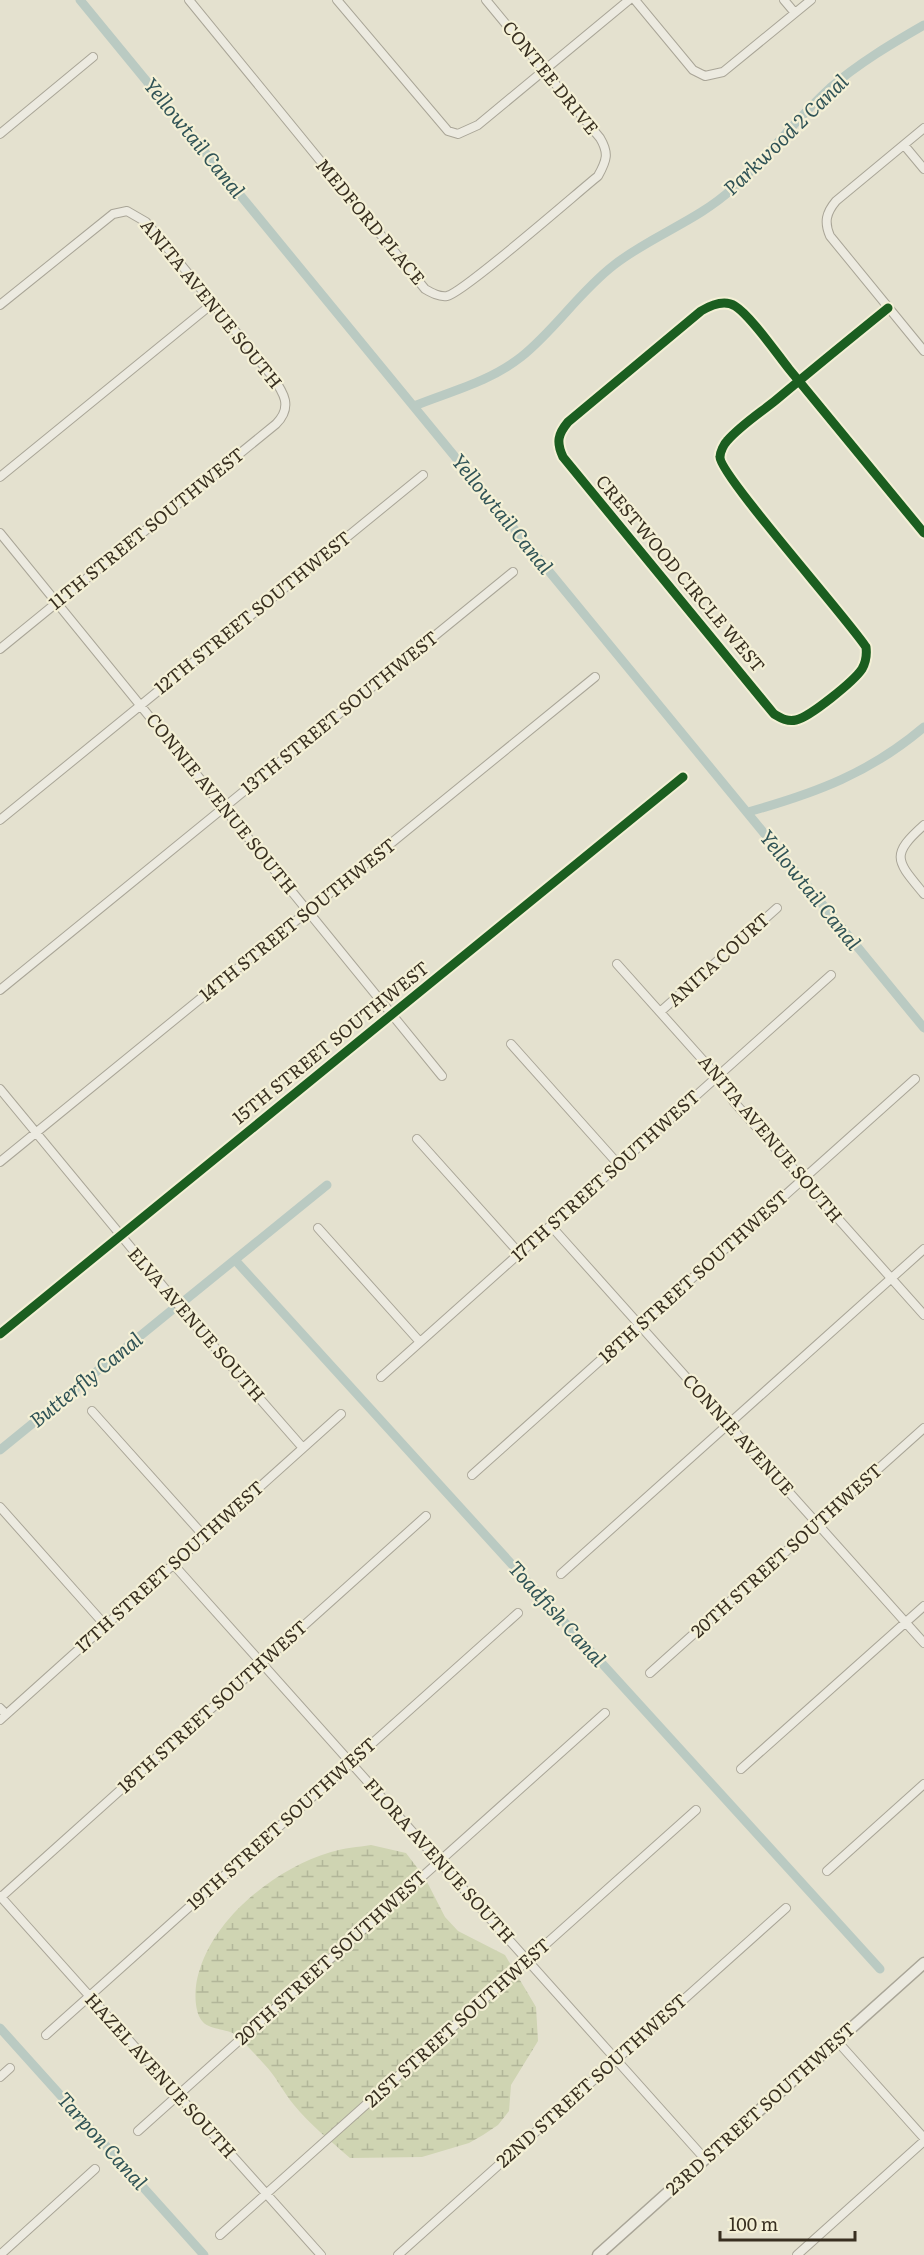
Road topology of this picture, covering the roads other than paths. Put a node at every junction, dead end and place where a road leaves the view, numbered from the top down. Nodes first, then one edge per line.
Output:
1 (189, 0) edge
2 (337, 0) edge
3 (486, 0) edge
4 (629, 0) edge
5 (635, 0) edge
6 (784, 0) edge
7 (811, 0) edge
8 (795, 13) junction
9 (93, 57) dead end
10 (544, 70) junction
11 (924, 128) edge
12 (0, 134) edge
13 (904, 145) junction
14 (607, 160) joint
15 (924, 169) edge
16 (212, 304) junction
17 (0, 305) edge
18 (888, 308) junction
19 (924, 351) edge
20 (799, 381) junction
21 (287, 404) joint
22 (423, 474) dead end
23 (0, 477) edge
24 (0, 533) edge
25 (924, 533) edge
26 (513, 572) dead end
27 (57, 602) junction
28 (0, 649) edge
29 (595, 677) dead end
30 (140, 705) junction
31 (683, 777) dead end
32 (225, 808) junction
33 (0, 820) edge
34 (924, 825) edge
35 (924, 894) edge
36 (777, 908) dead end
37 (309, 911) junction
38 (617, 964) dead end
39 (831, 975) dead end
40 (0, 990) edge
41 (660, 1012) junction
42 (392, 1014) junction
43 (511, 1044) dead end
44 (442, 1076) dead end
45 (718, 1077) junction
46 (915, 1079) dead end
47 (0, 1089) edge
48 (36, 1133) junction
49 (417, 1139) dead end
50 (0, 1162) edge
51 (619, 1165) junction
52 (802, 1180) junction
53 (551, 1226) junction
54 (318, 1228) dead end
55 (120, 1236) junction
56 (924, 1249) edge
57 (520, 1254) junction
58 (891, 1278) junction
59 (924, 1315) edge
60 (640, 1325) junction
61 (0, 1334) edge
62 (420, 1342) junction
63 (381, 1377) dead end
64 (92, 1411) dead end
65 (341, 1414) dead end
66 (729, 1425) junction
67 (924, 1428) edge
68 (303, 1448) junction
69 (472, 1475) dead end
70 (0, 1507) edge
71 (426, 1516) dead end
72 (816, 1523) junction
73 (204, 1536) junction
74 (173, 1564) junction
75 (561, 1574) dead end
76 (924, 1606) edge
77 (518, 1613) dead end
78 (905, 1623) junction
79 (105, 1625) junction
80 (924, 1644) edge
81 (262, 1663) junction
82 (650, 1673) dead end
83 (605, 1713) dead end
84 (2, 1714) edge
85 (351, 1762) junction
86 (741, 1769) dead end
87 (924, 1785) edge
88 (696, 1810) dead end
89 (440, 1862) junction
90 (827, 1871) dead end
91 (0, 1897) edge
92 (786, 1908) dead end
93 (528, 1960) junction
94 (924, 1963) edge
95 (89, 1996) junction
96 (46, 2035) dead end
97 (837, 2041) junction
98 (616, 2059) junction
99 (10, 2068) dead end
100 (0, 2077) edge
101 (178, 2096) junction
102 (138, 2132) dead end
103 (924, 2139) edge
104 (705, 2159) junction
105 (95, 2169) dead end
106 (267, 2195) junction
107 (220, 2235) dead end
108 (0, 2255) edge
109 (321, 2255) edge
110 (398, 2255) edge
111 (598, 2255) edge
112 (797, 2255) edge

1 - 14 street, MEDFORD PLACE
2 - 10 street
3 - 10 street, CONTEE DRIVE
4 - 10 street
5 - 8 street
6 - 8 street
7 - 8 street
9 - 12 street
10 - 14 street, CONTEE DRIVE
11 - 13 street
13 - 15 street
13 - 18 street
16 - 17 street, ANITA AVENUE SOUTH
16 - 21 street, ANITA AVENUE SOUTH
16 - 23 street
18 - 19 street
18 - 20 street
20 - 20 street, CRESTWOOD CIRCLE WEST
20 - 25 street
21 - 27 street, 11TH STREET SOUTHWEST
22 - 30 street, 12TH STREET SOUTHWEST
24 - 27 street, CONNIE AVENUE SOUTH
26 - 32 street, 13TH STREET SOUTHWEST
27 - 28 street, 11TH STREET SOUTHWEST
27 - 30 street, CONNIE AVENUE SOUTH
29 - 37 street, 14TH STREET SOUTHWEST
30 - 32 street, CONNIE AVENUE SOUTH
30 - 33 street, 12TH STREET SOUTHWEST
31 - 42 street, 15TH STREET SOUTHWEST
32 - 37 street, CONNIE AVENUE SOUTH
32 - 40 street, 13TH STREET SOUTHWEST
34 - 35 street
36 - 41 street, ANITA COURT
37 - 42 street, CONNIE AVENUE SOUTH
37 - 48 street, 14TH STREET SOUTHWEST
38 - 41 street, ANITA AVENUE SOUTH
39 - 45 street, 17TH STREET SOUTHWEST
41 - 45 street, ANITA AVENUE SOUTH
42 - 44 street, CONNIE AVENUE SOUTH
42 - 55 street, 15TH STREET SOUTHWEST
43 - 51 street
45 - 51 street, 17TH STREET SOUTHWEST
45 - 52 street, ANITA AVENUE SOUTH
46 - 52 street, 18TH STREET SOUTHWEST
47 - 48 street, ELVA AVENUE SOUTH
48 - 50 street, 14TH STREET SOUTHWEST
48 - 55 street, ELVA AVENUE SOUTH
49 - 57 street
51 - 53 street, 17TH STREET SOUTHWEST
52 - 58 street, ANITA AVENUE SOUTH
52 - 60 street, 18TH STREET SOUTHWEST
53 - 57 street, 17TH STREET SOUTHWEST
53 - 60 street, CONNIE AVENUE
54 - 62 street
55 - 61 street, 15TH STREET SOUTHWEST
55 - 68 street, ELVA AVENUE SOUTH
56 - 58 street
57 - 62 street, 17TH STREET SOUTHWEST
58 - 59 street, ANITA AVENUE SOUTH
58 - 66 street
60 - 66 street, CONNIE AVENUE
60 - 69 street, 18TH STREET SOUTHWEST
62 - 63 street, 17TH STREET SOUTHWEST
64 - 73 street
65 - 68 street, 17TH STREET SOUTHWEST
66 - 72 street, CONNIE AVENUE
66 - 75 street
67 - 72 street, 20TH STREET SOUTHWEST
68 - 73 street, 17TH STREET SOUTHWEST
70 - 79 street
71 - 81 street, 18TH STREET SOUTHWEST
72 - 78 street, CONNIE AVENUE
72 - 82 street, 20TH STREET SOUTHWEST
73 - 74 street, 17TH STREET SOUTHWEST
74 - 79 street, 17TH STREET SOUTHWEST
74 - 81 street, FLORA AVENUE SOUTH
76 - 78 street
77 - 85 street, 19TH STREET SOUTHWEST
78 - 80 street, CONNIE AVENUE
78 - 86 street
79 - 84 street, 17TH STREET SOUTHWEST
81 - 85 street, FLORA AVENUE SOUTH
81 - 91 street, 18TH STREET SOUTHWEST
83 - 89 street, 20TH STREET SOUTHWEST
85 - 89 street, FLORA AVENUE SOUTH
85 - 95 street, 19TH STREET SOUTHWEST
87 - 90 street
88 - 93 street, 21ST STREET SOUTHWEST
89 - 93 street, FLORA AVENUE SOUTH
89 - 101 street, 20TH STREET SOUTHWEST
91 - 95 street, HAZEL AVENUE SOUTH
92 - 98 street, 22ND STREET SOUTHWEST
93 - 98 street, FLORA AVENUE SOUTH
93 - 106 street, 21ST STREET SOUTHWEST
94 - 97 street, 23RD STREET SOUTHWEST
95 - 96 street, 19TH STREET SOUTHWEST
95 - 101 street, HAZEL AVENUE SOUTH
97 - 103 street
97 - 104 street, 23RD STREET SOUTHWEST
98 - 104 street, FLORA AVENUE SOUTH
98 - 110 street, 22ND STREET SOUTHWEST
99 - 100 street
101 - 102 street, 20TH STREET SOUTHWEST
101 - 106 street, HAZEL AVENUE SOUTH
103 - 112 street
104 - 111 street, 23RD STREET SOUTHWEST
105 - 108 street
106 - 107 street, 21ST STREET SOUTHWEST
106 - 109 street, HAZEL AVENUE SOUTH

